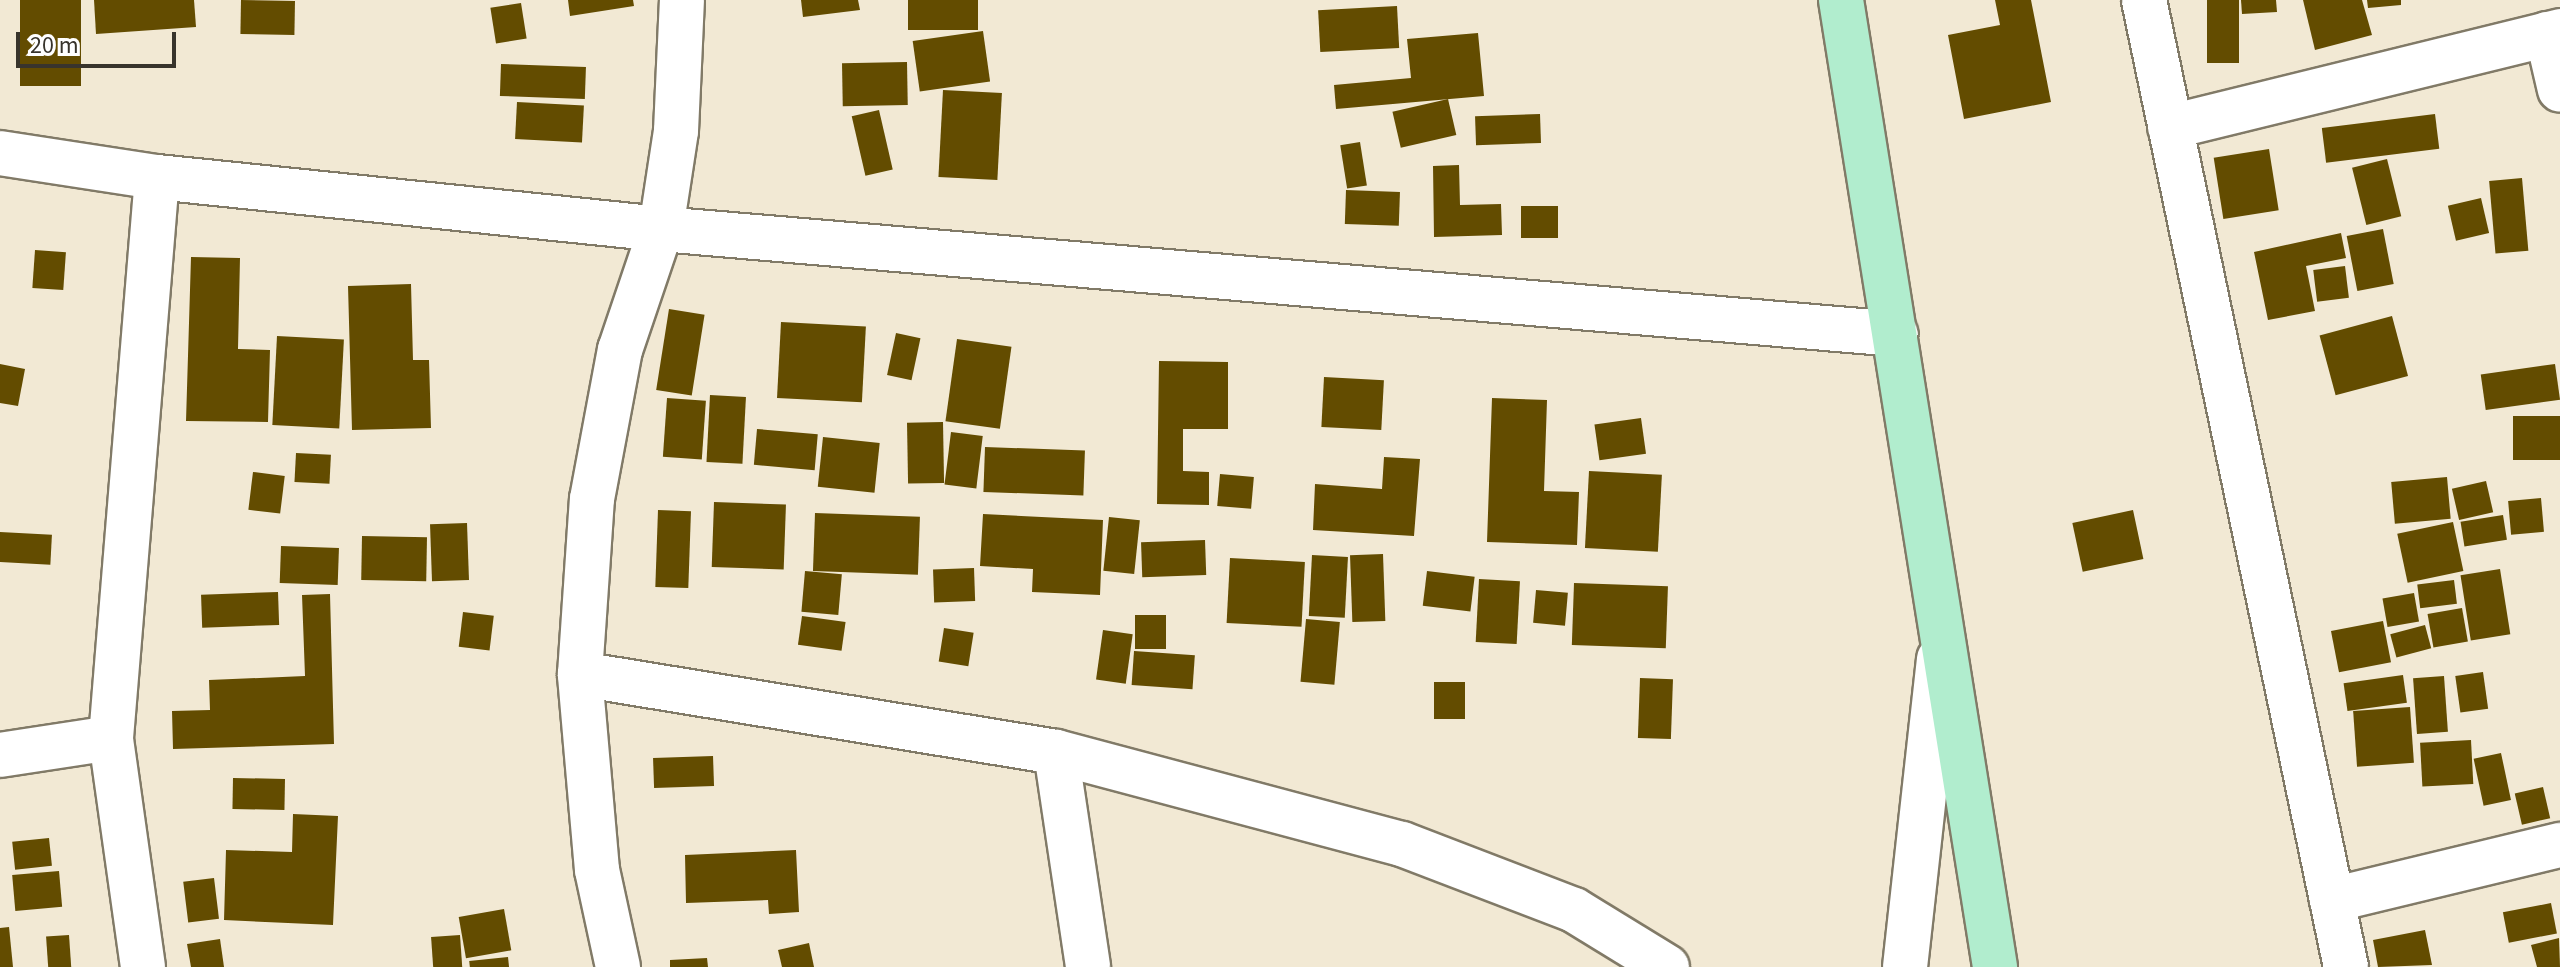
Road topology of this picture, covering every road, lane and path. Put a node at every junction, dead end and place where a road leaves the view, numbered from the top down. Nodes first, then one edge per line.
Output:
1 (682, 0) edge
2 (1841, 0) edge
3 (2144, 0) edge
4 (2553, 32) edge
5 (2560, 90) edge
6 (2170, 127) junction
7 (0, 153) edge
8 (157, 177) junction
9 (661, 229) junction
10 (1896, 334) junction
11 (1942, 634) junction
12 (580, 674) junction
13 (111, 738) junction
14 (1056, 752) junction
15 (0, 755) edge
16 (2560, 845) edge
17 (2332, 900) junction
18 (143, 967) edge
19 (618, 967) edge
20 (1088, 967) edge
21 (1667, 967) edge
22 (1905, 967) edge
23 (1995, 967) edge
24 (2346, 967) edge

1 - 9 street
2 - 10 main road
3 - 6 street
4 - 5 street
4 - 6 street
6 - 17 street
7 - 8 street
8 - 9 street
8 - 13 street
9 - 10 street
9 - 12 street
10 - 11 main road
11 - 22 street
11 - 23 main road
12 - 14 street
12 - 19 street
13 - 15 street
13 - 18 street
14 - 20 street
14 - 21 street
16 - 17 street
17 - 24 street

